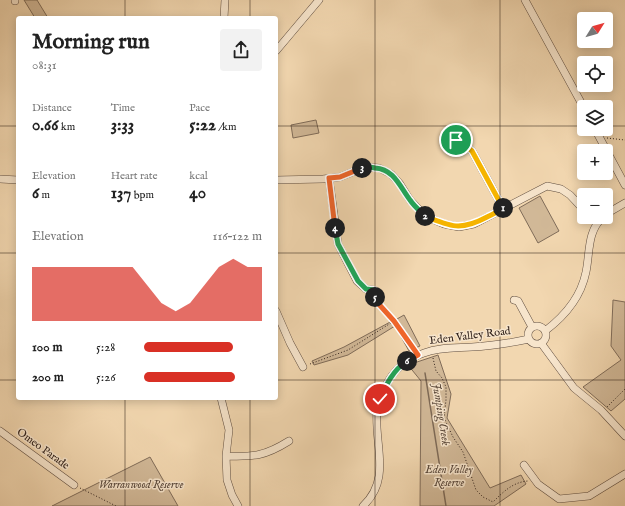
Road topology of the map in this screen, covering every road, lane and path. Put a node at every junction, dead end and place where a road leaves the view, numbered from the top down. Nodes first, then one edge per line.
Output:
1 (225, 0) edge
2 (319, 0) edge
3 (525, 0) edge
4 (224, 16) edge
5 (278, 49) edge
6 (580, 100) edge
7 (600, 138) joint
8 (456, 140) dead end
9 (625, 140) edge
10 (329, 178) junction
11 (0, 180) edge
12 (16, 180) edge
13 (278, 180) edge
14 (625, 185) edge
15 (577, 202) edge
16 (625, 203) edge
17 (503, 208) junction
18 (613, 210) edge
19 (596, 224) edge
20 (374, 290) joint
21 (517, 300) dead end
22 (278, 316) edge
23 (394, 321) junction
24 (532, 327) junction
25 (545, 331) junction
26 (529, 339) junction
27 (541, 343) junction
28 (429, 351) junction
29 (418, 355) junction
30 (303, 367) joint
31 (625, 389) edge
32 (222, 400) edge
33 (601, 410) junction
34 (0, 431) edge
35 (625, 436) edge
36 (289, 441) dead end
37 (226, 456) junction
38 (524, 465) dead end
39 (625, 474) edge
40 (534, 480) junction
41 (74, 485) joint
42 (116, 506) edge
43 (238, 506) edge
44 (363, 506) edge

1 - 4 street
2 - 5 street
3 - 6 street
7 - 9 path
7 - 14 street
8 - 17 street
10 - 13 street
10 - 17 street
10 - 20 street
11 - 12 street
15 - 17 street
16 - 18 street
19 - 25 street
20 - 23 path
21 - 24 street
22 - 30 street
23 - 29 path
23 - 30 path
24 - 25 street
24 - 26 street
25 - 27 street
26 - 27 street, Eden Valley Road
26 - 28 street, Eden Valley Road
27 - 33 street
28 - 29 street, Eden Valley Road
28 - 40 path
29 - 44 street, Eden Valley Road
31 - 33 path
32 - 37 street
33 - 35 street
34 - 41 street, Omeo Parade
36 - 37 street
37 - 43 street
38 - 40 street
39 - 40 street
41 - 42 path

